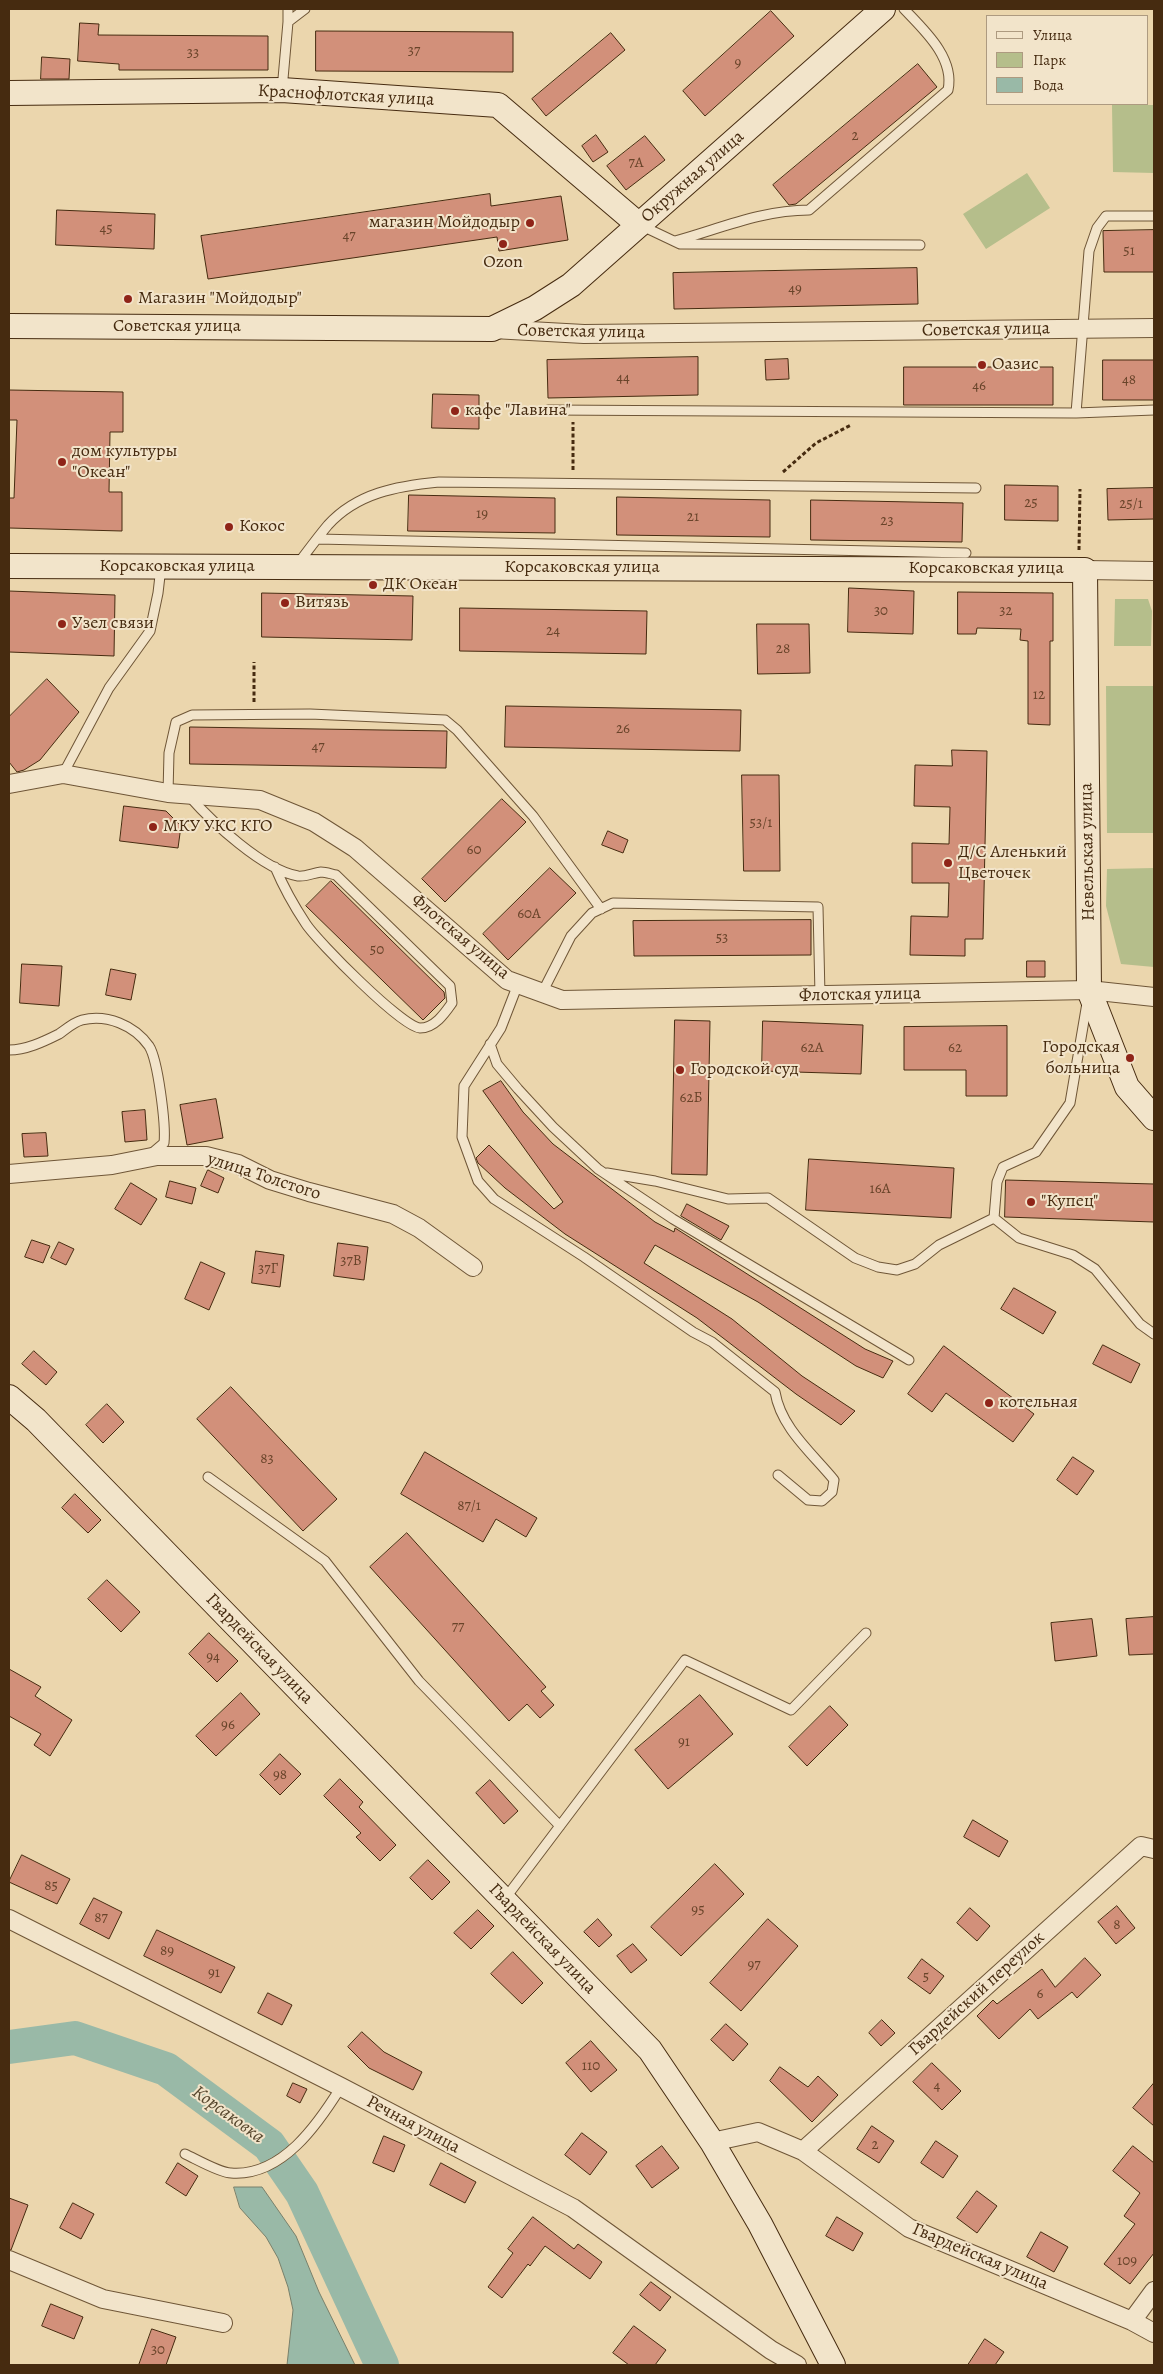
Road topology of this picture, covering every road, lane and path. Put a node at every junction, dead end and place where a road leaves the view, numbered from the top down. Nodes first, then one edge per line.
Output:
1 (288, 9) edge
2 (305, 9) edge
3 (883, 9) edge
4 (904, 9) edge
5 (288, 22) junction
6 (282, 90) junction
7 (9, 93) edge
8 (1154, 216) edge
9 (639, 225) junction
10 (675, 241) junction
11 (920, 245) dead end
12 (9, 326) edge
13 (1083, 328) junction
14 (1154, 328) edge
15 (492, 329) junction
16 (548, 410) dead end
17 (572, 410) junction
18 (1154, 410) edge
19 (1076, 413) junction
20 (880, 414) junction
21 (572, 484) junction
22 (776, 486) junction
23 (976, 488) dead end
24 (1080, 489) dead end
25 (317, 539) junction
26 (966, 553) dead end
27 (1082, 560) junction
28 (9, 566) edge
29 (161, 566) junction
30 (295, 567) junction
31 (1154, 571) edge
32 (254, 662) dead end
33 (254, 715) junction
34 (63, 774) junction
35 (9, 784) edge
36 (168, 793) junction
37 (187, 794) junction
38 (275, 867) junction
39 (601, 909) junction
40 (518, 984) junction
41 (1089, 990) junction
42 (542, 993) junction
43 (820, 995) junction
44 (1154, 997) edge
45 (490, 1044) junction
46 (9, 1050) edge
47 (1154, 1118) edge
48 (136, 1160) junction
49 (604, 1172) junction
50 (9, 1174) edge
51 (994, 1218) junction
52 (473, 1267) dead end
53 (1154, 1334) edge
54 (908, 1360) dead end
55 (9, 1397) edge
56 (778, 1475) dead end
57 (208, 1477) dead end
58 (866, 1633) dead end
59 (560, 1826) junction
60 (1154, 1849) edge
61 (504, 1900) junction
62 (9, 1918) edge
63 (341, 2087) junction
64 (712, 2142) junction
65 (803, 2151) junction
66 (185, 2154) dead end
67 (9, 2260) edge
68 (1154, 2291) edge
69 (1132, 2321) junction
70 (223, 2322) dead end
71 (1154, 2332) edge
72 (797, 2365) edge
73 (833, 2365) edge

1 - 5 lane
2 - 5 lane
3 - 9 street, Окружная улица
4 - 10 lane
5 - 6 lane
6 - 7 street, Краснофлотская улица
6 - 9 street, Краснофлотская улица
8 - 13 lane
9 - 10 lane
9 - 15 street, Окружная улица
10 - 11 lane
12 - 15 street, Советская улица
13 - 14 street, Советская улица
13 - 15 street, Советская улица
13 - 19 lane
16 - 17 lane
17 - 20 lane
17 - 21 path
18 - 19 lane
19 - 20 lane
20 - 22 path
21 - 22 lane
21 - 25 lane
22 - 23 lane
24 - 27 path
25 - 26 lane
25 - 30 lane
27 - 30 street, Корсаковская улица
27 - 31 street, Корсаковская улица
27 - 41 street, Невельская улица
28 - 29 street, Корсаковская улица
29 - 30 street, Корсаковская улица
29 - 34 lane
32 - 33 path
33 - 36 lane
33 - 39 lane
34 - 35 street, Флотская улица
34 - 36 street, Флотская улица
36 - 37 street, Флотская улица
37 - 38 lane
37 - 40 street, Флотская улица
38 - 38 lane
39 - 42 lane
39 - 43 lane
40 - 42 street, Флотская улица
40 - 45 lane
41 - 43 street, Флотская улица
41 - 44 street, Флотская улица
41 - 47 street, Невельская улица
41 - 51 lane
42 - 43 street, Флотская улица
45 - 49 lane
45 - 56 lane
46 - 48 lane
48 - 50 street, улица Толстого
48 - 52 street, улица Толстого
49 - 51 lane
49 - 54 lane
51 - 53 lane
55 - 61 street, Гвардейская улица
57 - 59 lane
58 - 59 lane
59 - 61 lane
60 - 65 street, Гвардейский переулок
61 - 64 street, Гвардейская улица
62 - 63 street, Речная улица
63 - 66 lane
63 - 72 street, Речная улица
64 - 65 street, Гвардейская улица
64 - 73 street
65 - 69 street, Гвардейская улица
67 - 70 street
68 - 69 street
69 - 71 street, Гвардейская улица

